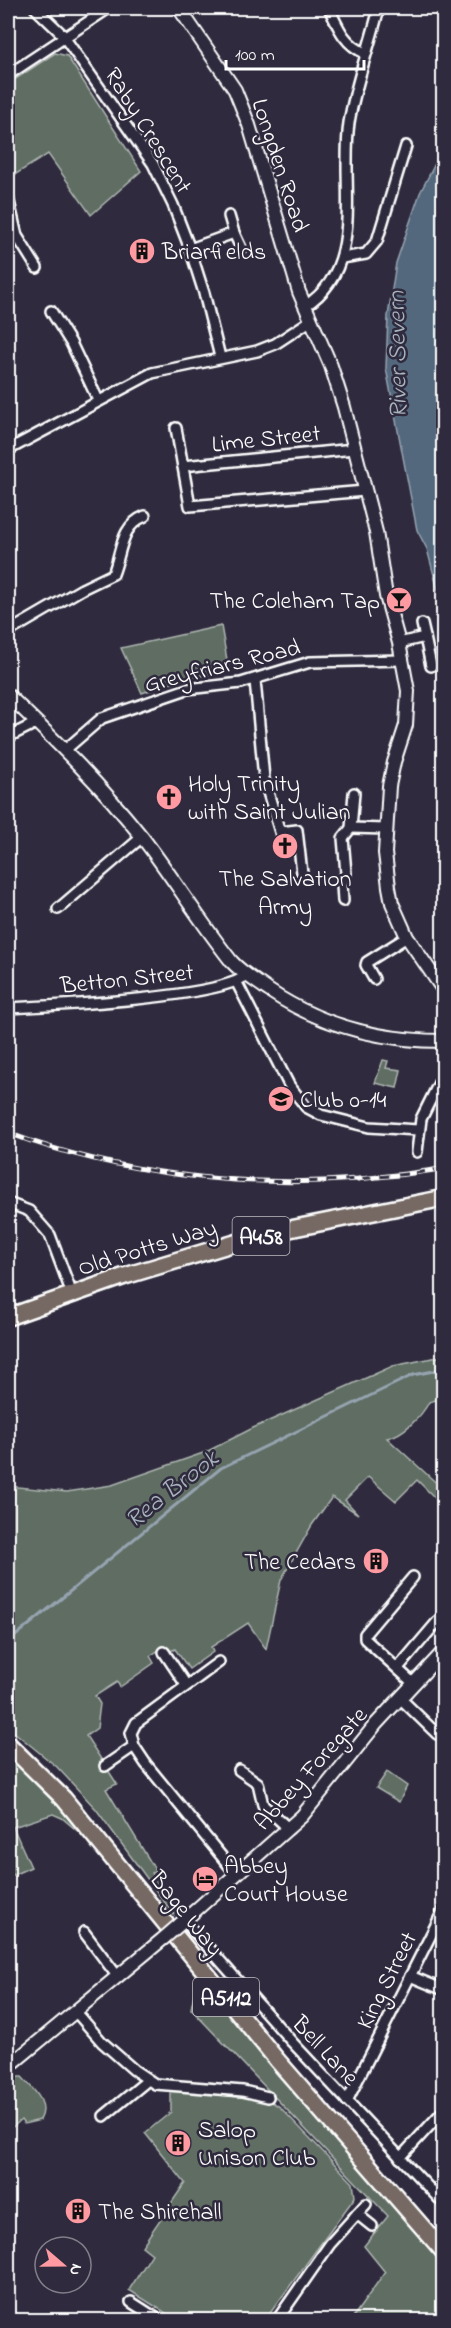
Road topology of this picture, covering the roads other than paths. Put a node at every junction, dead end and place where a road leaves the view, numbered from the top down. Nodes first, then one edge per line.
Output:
1 (35, 8) edge
2 (109, 8) edge
3 (179, 8) edge
4 (329, 8) edge
5 (378, 8) edge
6 (65, 38) junction
7 (365, 53) junction
8 (8, 75) edge
9 (406, 146) dead end
10 (8, 197) edge
11 (229, 216) dead end
12 (234, 233) junction
13 (241, 248) dead end
14 (190, 249) junction
15 (342, 258) junction
16 (38, 268) dead end
17 (305, 306) junction
18 (51, 311) dead end
19 (310, 321) junction
20 (220, 357) junction
21 (98, 400) junction
22 (176, 428) dead end
23 (354, 448) junction
24 (8, 450) edge
25 (183, 466) junction
26 (365, 491) junction
27 (145, 516) dead end
28 (422, 624) dead end
29 (8, 632) edge
30 (425, 638) junction
31 (399, 643) junction
32 (403, 660) junction
33 (431, 666) dead end
34 (255, 680) junction
35 (8, 695) edge
36 (36, 723) junction
37 (8, 737) edge
38 (65, 750) junction
39 (354, 793) dead end
40 (351, 828) junction
41 (386, 829) junction
42 (142, 837) junction
43 (302, 873) dead end
44 (343, 901) dead end
45 (58, 909) dead end
46 (407, 938) junction
47 (374, 979) dead end
48 (241, 983) junction
49 (444, 991) edge
50 (8, 1008) edge
51 (444, 1041) edge
52 (444, 1073) edge
53 (418, 1130) junction
54 (417, 1152) dead end
55 (444, 1198) edge
56 (8, 1203) edge
57 (72, 1294) junction
58 (8, 1317) edge
59 (414, 1577) dead end
60 (444, 1614) edge
61 (444, 1651) edge
62 (164, 1652) dead end
63 (219, 1662) dead end
64 (398, 1668) junction
65 (413, 1683) junction
66 (186, 1685) junction
67 (400, 1698) junction
68 (437, 1734) dead end
69 (8, 1744) edge
70 (134, 1746) junction
71 (105, 1766) dead end
72 (239, 1770) dead end
73 (289, 1828) junction
74 (236, 1874) junction
75 (444, 1909) edge
76 (181, 1923) junction
77 (84, 1932) dead end
78 (410, 1976) junction
79 (118, 1977) junction
80 (444, 1990) edge
81 (76, 2012) junction
82 (8, 2067) edge
83 (148, 2080) junction
84 (268, 2097) dead end
85 (347, 2101) junction
86 (444, 2110) edge
87 (104, 2116) dead end
88 (400, 2158) junction
89 (366, 2204) dead end
90 (444, 2204) edge
91 (357, 2214) junction
92 (372, 2226) dead end
93 (444, 2252) edge
94 (131, 2302) dead end
95 (159, 2320) edge
96 (277, 2320) edge

1 - 6 street, Raby Crescent
2 - 6 street
3 - 17 street, Longden Road
4 - 7 street
5 - 7 street
6 - 8 street
6 - 14 street, Raby Crescent
7 - 15 street
9 - 15 street
10 - 16 street
11 - 12 street
12 - 13 street
12 - 14 street
14 - 20 street, Raby Crescent
15 - 17 street
17 - 19 street, Longden Road
18 - 21 street
19 - 20 street
19 - 23 street, Longden Road
20 - 21 street
21 - 24 street
22 - 25 street
23 - 25 street, Lime Street
23 - 26 street, Longden Road
25 - 26 street
26 - 31 street, Longden Road
27 - 29 street
28 - 30 street
30 - 31 street
30 - 33 street
31 - 32 street, Longden Road
32 - 34 street, Greyfriars Road
32 - 41 street, Longden Road
34 - 38 street, Greyfriars Road
34 - 43 street
35 - 36 street
36 - 37 street
36 - 38 street
38 - 42 street
39 - 40 street
40 - 41 street
40 - 44 street
41 - 46 street, Longden Road
42 - 45 street
42 - 48 street
46 - 47 street
46 - 49 street, Longden Road
48 - 50 street, Betton Street
48 - 51 street
48 - 53 street
52 - 53 street
53 - 54 street
55 - 57 main road, Old Potts Way / A458
56 - 57 street
57 - 58 main road, Old Potts Way / A458
59 - 64 street
60 - 64 street
61 - 65 street, Abbey Foregate
62 - 66 street
63 - 66 street
64 - 65 street
65 - 67 street, Abbey Foregate
66 - 70 street
67 - 68 street
67 - 73 street, Abbey Foregate
69 - 93 main road, Bage Way / A5112
70 - 71 street
70 - 74 street
72 - 73 street
73 - 74 street, Abbey Foregate
74 - 76 street, Abbey Foregate
75 - 78 street, King Street
76 - 79 street, Abbey Foregate, bridge
76 - 85 street, Bell Lane
77 - 79 street
78 - 80 street
78 - 85 street, King Street
79 - 81 street, Abbey Foregate
81 - 82 street, Abbey Foregate
81 - 83 street
83 - 84 street
83 - 87 street
85 - 88 street, Bell Lane
86 - 88 street
88 - 90 street, Bell Lane
89 - 91 street
91 - 92 street
91 - 96 street
94 - 95 street

